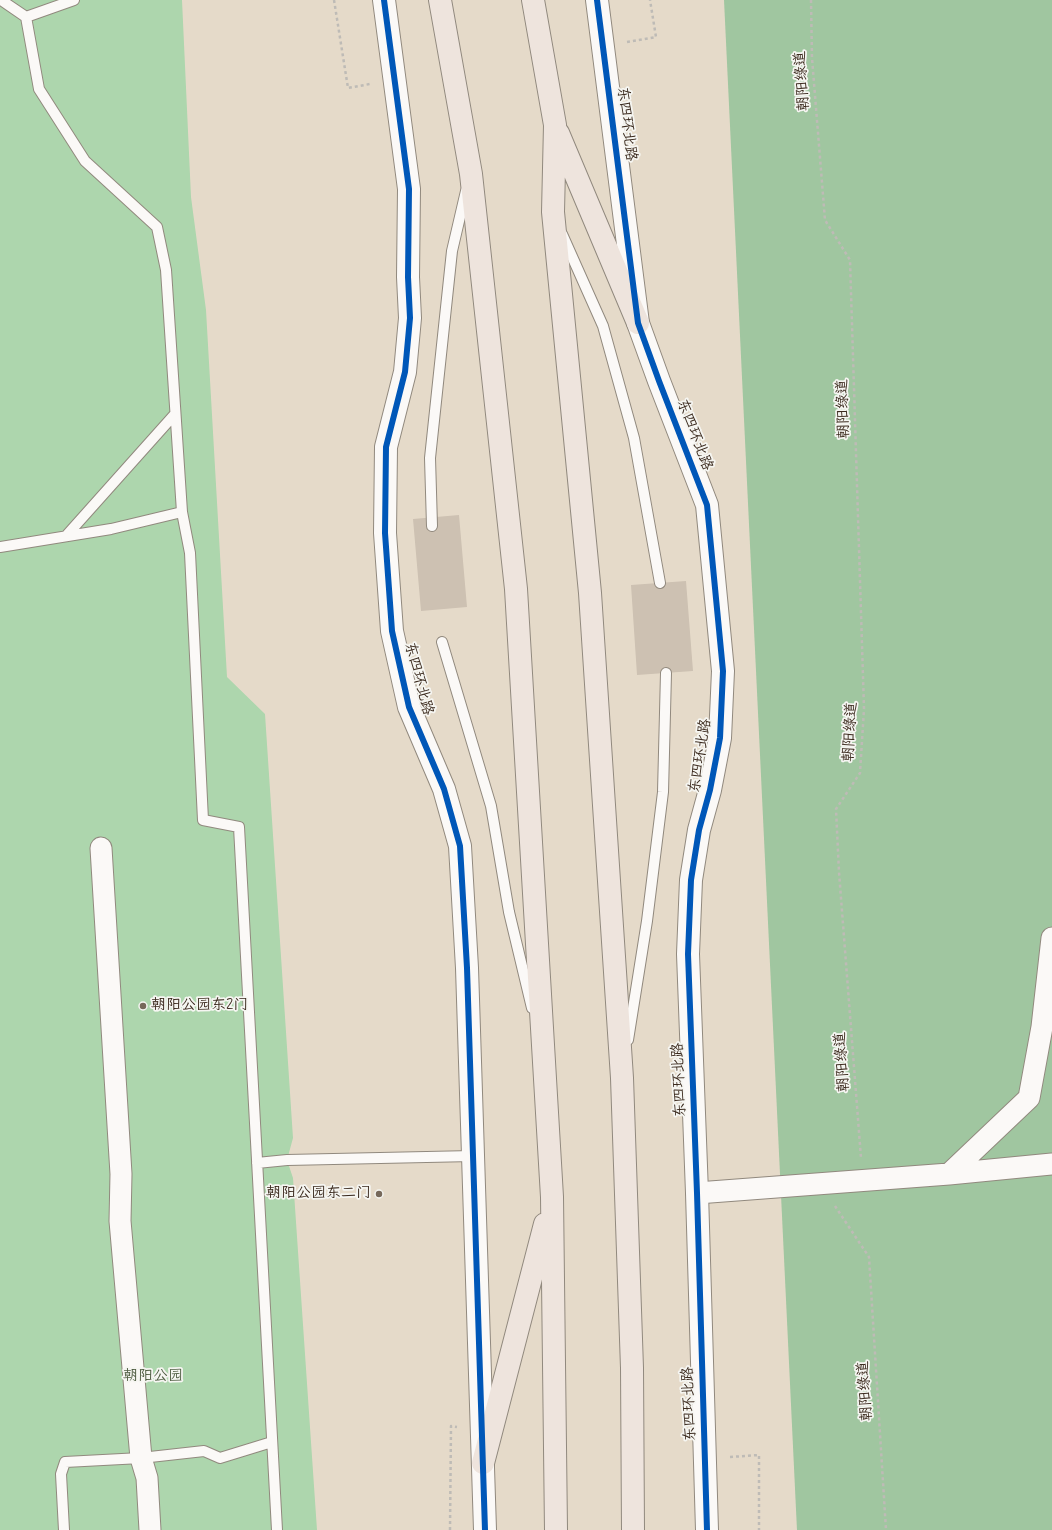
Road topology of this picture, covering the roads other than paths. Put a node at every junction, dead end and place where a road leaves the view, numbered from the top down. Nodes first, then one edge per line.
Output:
1 (1, 0) edge
2 (74, 0) edge
3 (384, 0) edge
4 (440, 0) edge
5 (533, 0) edge
6 (597, 0) edge
7 (26, 17) junction
8 (555, 125) junction
9 (471, 174) junction
10 (553, 212) junction
11 (638, 323) junction
12 (175, 414) junction
13 (182, 512) junction
14 (432, 526) dead end
15 (66, 536) junction
16 (0, 547) edge
17 (660, 583) dead end
18 (442, 642) dead end
19 (666, 673) dead end
20 (101, 848) dead end
21 (1052, 938) edge
22 (543, 1052) junction
23 (622, 1078) junction
24 (473, 1156) junction
25 (257, 1163) junction
26 (1052, 1164) edge
27 (949, 1174) junction
28 (697, 1193) junction
29 (552, 1197) junction
30 (272, 1442) junction
31 (141, 1458) junction
32 (483, 1463) junction
33 (64, 1530) edge
34 (150, 1530) edge
35 (277, 1530) edge
36 (485, 1530) edge
37 (556, 1530) edge
38 (633, 1530) edge
39 (707, 1530) edge

1 - 7 lane
2 - 7 lane
3 - 24 street, 东四环北路
4 - 9 highway
5 - 8 highway
6 - 11 street, 东四环北路
7 - 12 lane
8 - 10 highway
8 - 11 highway
9 - 14 lane
9 - 22 highway
10 - 17 lane
10 - 23 highway
11 - 28 street, 东四环北路
12 - 13 lane
12 - 15 lane
13 - 15 lane
13 - 25 lane
15 - 16 lane
18 - 22 lane
19 - 23 lane
20 - 31 street
21 - 27 street
22 - 29 highway
23 - 38 highway
24 - 25 lane
24 - 32 street, 东四环北路
25 - 30 lane
26 - 27 street
27 - 28 street
28 - 39 street, 东四环北路
29 - 32 highway
29 - 37 highway
30 - 31 lane
30 - 35 lane
31 - 33 lane
31 - 34 street
32 - 36 street, 东四环北路

